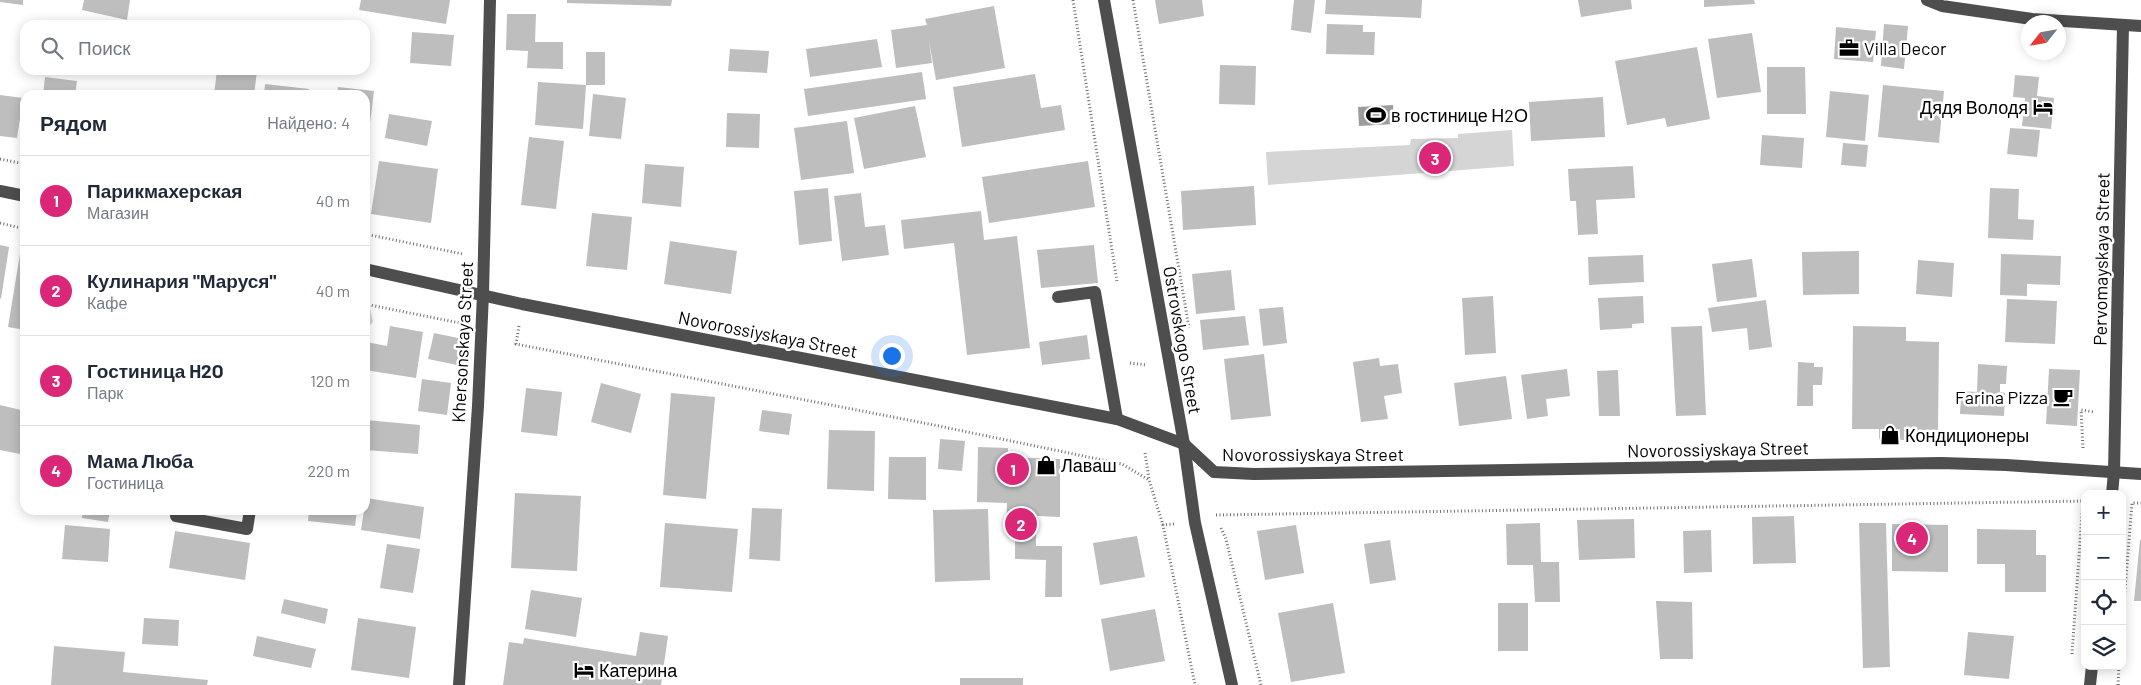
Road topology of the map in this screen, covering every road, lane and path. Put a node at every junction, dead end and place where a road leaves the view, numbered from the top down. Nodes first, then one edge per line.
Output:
1 (490, 0) edge
2 (1074, 0) edge
3 (1104, 0) edge
4 (1134, 0) edge
5 (1927, 0) edge
6 (2123, 25) junction
7 (2141, 26) edge
8 (0, 159) edge
9 (20, 163) edge
10 (0, 191) edge
11 (20, 195) edge
12 (0, 223) edge
13 (20, 228) edge
14 (370, 270) edge
15 (1118, 284) dead end
16 (483, 294) junction
17 (1058, 297) dead end
18 (522, 304) junction
19 (370, 305) edge
20 (464, 324) dead end
21 (1189, 329) dead end
22 (1128, 353) dead end
23 (1130, 363) dead end
24 (1117, 419) junction
25 (1184, 444) junction
26 (1214, 472) junction
27 (2114, 472) junction
28 (2141, 474) edge
29 (2112, 490) edge
30 (2081, 500) edge
31 (2141, 503) edge
32 (249, 515) edge
33 (1215, 515) junction
34 (176, 516) dead end
35 (1195, 523) junction
36 (1163, 525) junction
37 (2081, 535) edge
38 (2122, 625) edge
39 (2072, 656) dead end
40 (2092, 670) edge
41 (2119, 670) edge
42 (459, 685) edge
43 (1195, 685) edge
44 (1232, 685) edge
45 (1261, 685) edge
46 (2090, 685) edge
47 (2118, 685) edge

1 - 16 street, Khersonskaya Street
2 - 15 path
3 - 25 street, Ostrovskogo Street
4 - 21 path
5 - 6 street
6 - 7 street
6 - 27 street, Pervomayskaya Street
8 - 9 path
10 - 11 street
12 - 13 path
14 - 16 street, Novorossiyskaya Street
16 - 18 street, Novorossiyskaya Street
16 - 42 street, Khersonskaya Street
17 - 24 street
18 - 24 street, Novorossiyskaya Street
18 - 36 path
19 - 20 path
22 - 23 path
24 - 25 street, Novorossiyskaya Street
25 - 26 street, Novorossiyskaya Street
25 - 35 street, Ostrovskogo Street
26 - 27 street, Novorossiyskaya Street
26 - 33 path
27 - 28 street, Novorossiyskaya Street
27 - 29 street, Pervomayskaya Street
30 - 33 path
31 - 38 path
32 - 34 street
33 - 45 path
35 - 36 path
35 - 44 street, Ostrovskogo Street
36 - 43 path
37 - 39 path
40 - 46 street
41 - 47 path

